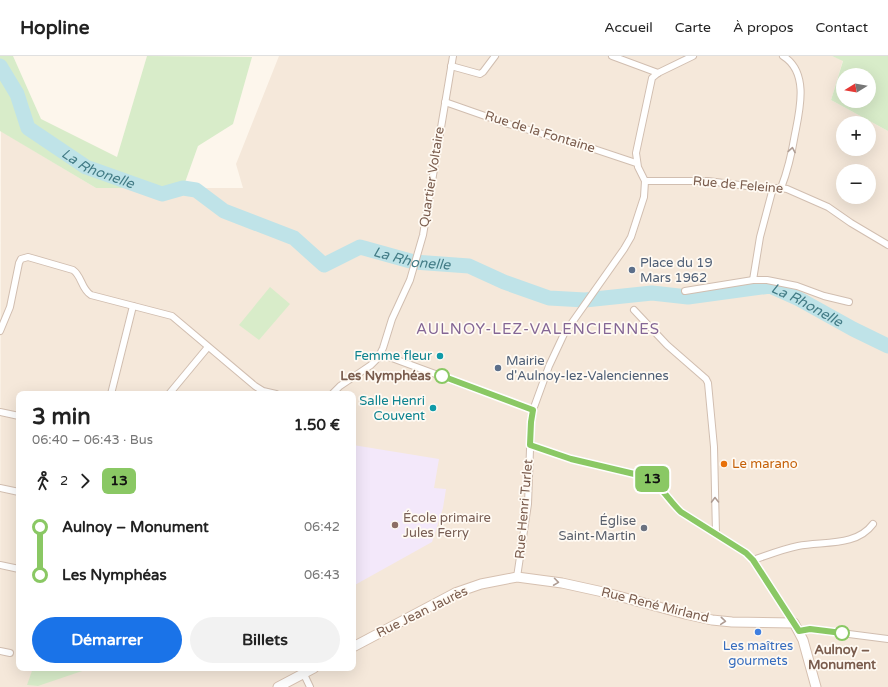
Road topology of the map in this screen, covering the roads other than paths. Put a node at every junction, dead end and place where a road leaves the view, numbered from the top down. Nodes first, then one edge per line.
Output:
1 (453, 56) edge
2 (495, 56) edge
3 (612, 56) edge
4 (693, 56) edge
5 (783, 56) edge
6 (451, 66) junction
7 (658, 73) junction
8 (445, 102) junction
9 (636, 163) junction
10 (645, 181) junction
11 (773, 188) junction
12 (781, 188) junction
13 (888, 245) edge
14 (753, 280) junction
15 (685, 291) dead end
16 (849, 302) dead end
17 (133, 306) junction
18 (634, 310) dead end
19 (0, 331) edge
20 (208, 347) junction
21 (380, 354) junction
22 (112, 391) edge
23 (171, 391) edge
24 (266, 391) edge
25 (335, 391) edge
26 (533, 410) junction
27 (0, 412) edge
28 (16, 415) edge
29 (530, 445) junction
30 (0, 488) edge
31 (16, 491) edge
32 (873, 524) dead end
33 (716, 534) junction
34 (753, 560) junction
35 (0, 565) edge
36 (16, 568) edge
37 (518, 577) junction
38 (794, 623) junction
39 (799, 631) junction
40 (888, 639) edge
41 (356, 645) edge
42 (0, 651) edge
43 (10, 653) dead end
44 (303, 671) edge
45 (278, 687) edge
46 (310, 687) edge
47 (816, 687) edge

1 - 6 street, Quartier Voltaire
2 - 6 street
3 - 7 street
4 - 7 street
12 -> 5 street
6 - 8 street, Quartier Voltaire
7 - 9 street
8 - 9 street, Rue de la Fontaine
8 - 21 street, Quartier Voltaire
9 - 10 street
10 - 11 street, Rue de Feleine
10 - 26 street, Rue Henri Turlet
11 - 12 street, Rue de Feleine
11 - 14 street
12 - 13 street, Rue de Feleine
14 - 15 street
14 - 16 street
17 - 19 street
17 - 20 street
17 - 22 street
33 -> 18 street
20 - 23 street
20 - 24 street
21 - 25 street
21 - 26 street
26 - 29 street, Rue Henri Turlet
27 - 28 street
29 - 33 street
29 - 37 street, Rue Henri Turlet
30 - 31 street
32 - 34 street
33 - 34 street
34 - 38 street
35 - 36 street
37 -> 38 street, Rue René Mirland
37 - 41 street, Rue Jean Jaurès
38 - 39 street
39 - 40 street
39 - 47 street
42 - 43 street
44 - 45 street
44 - 46 street

